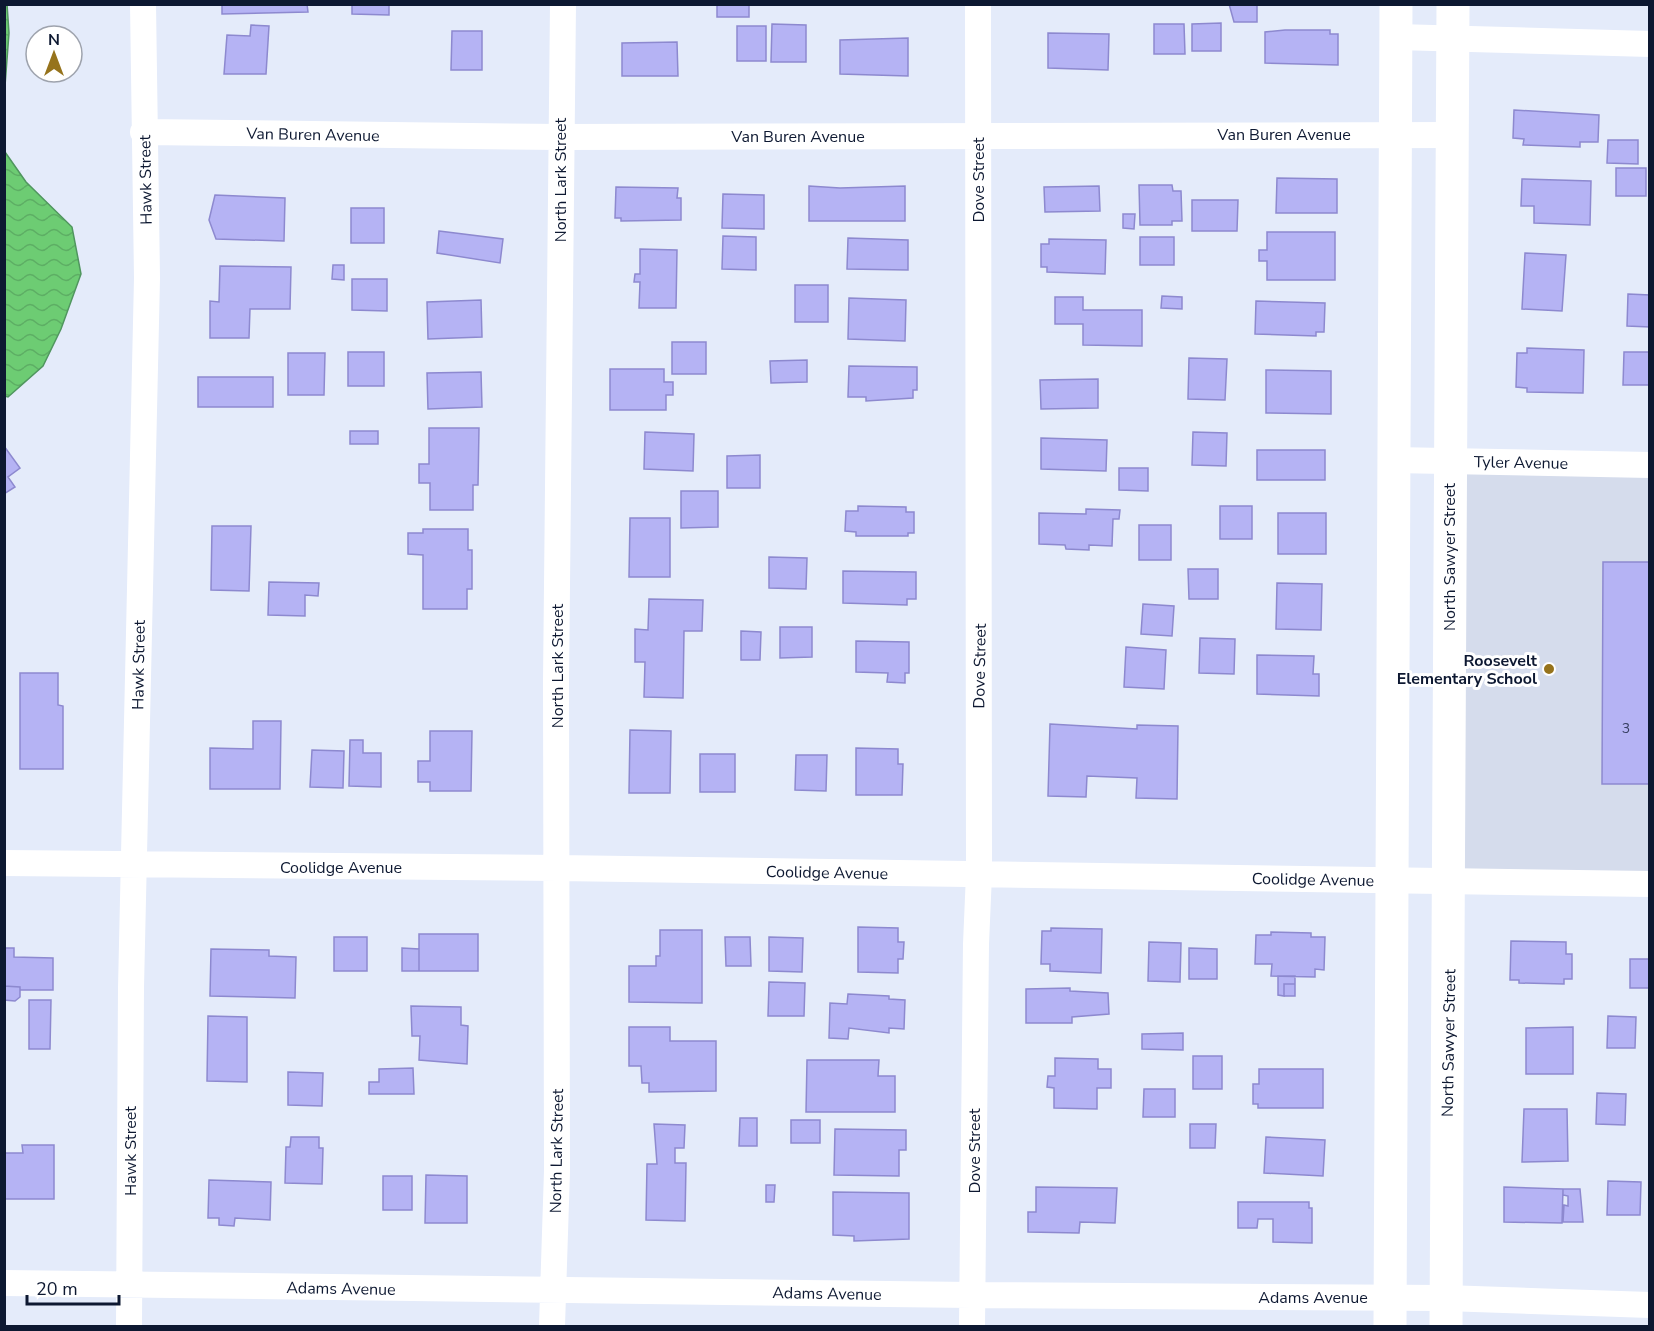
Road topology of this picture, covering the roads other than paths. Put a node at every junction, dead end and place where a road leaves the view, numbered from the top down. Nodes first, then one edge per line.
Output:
1 (143, 4) edge
2 (563, 4) edge
3 (978, 4) edge
4 (1396, 4) edge
5 (1453, 4) edge
6 (1396, 37) junction
7 (1452, 38) junction
8 (1650, 44) edge
9 (143, 132) junction
10 (1396, 133) junction
11 (977, 135) junction
12 (1454, 135) junction
13 (560, 137) junction
14 (1393, 460) junction
15 (1449, 461) junction
16 (1650, 465) edge
17 (4, 863) edge
18 (134, 865) junction
19 (558, 868) junction
20 (979, 874) junction
21 (1392, 880) junction
22 (1449, 880) junction
23 (1650, 884) edge
24 (4, 1283) edge
25 (130, 1283) junction
26 (552, 1290) junction
27 (972, 1295) junction
28 (1650, 1305) edge
29 (1390, 1312) edge
30 (1445, 1312) edge
31 (129, 1326) edge
32 (552, 1326) edge
33 (972, 1326) edge

1 - 9 street, Hawk Street
2 - 13 street, North Lark Street
3 - 11 street, Dove Street
4 - 6 street
5 - 7 street, North Sawyer Street
6 - 7 street
6 - 10 street
7 - 8 street
7 - 12 street, North Sawyer Street
9 - 13 street, Van Buren Avenue
9 - 18 street, Hawk Street
10 - 11 street, Van Buren Avenue
10 - 12 street, Van Buren Avenue
10 - 14 street
11 - 13 street, Van Buren Avenue
11 - 20 street, Dove Street
12 - 15 street, North Sawyer Street
13 - 19 street, North Lark Street
14 - 15 street, Tyler Avenue
14 - 21 street
15 - 16 street, Tyler Avenue
15 - 22 street, North Sawyer Street
17 - 18 street, Coolidge Avenue
18 - 19 street, Coolidge Avenue
18 - 25 street, Hawk Street
19 - 20 street, Coolidge Avenue
19 - 26 street, North Lark Street
20 - 21 street, Coolidge Avenue
20 - 27 street, Dove Street
21 - 22 street, Coolidge Avenue
21 - 29 street
22 - 23 street, Coolidge Avenue
22 - 30 street, North Sawyer Street
24 - 25 street, Adams Avenue
25 - 26 street, Adams Avenue
25 - 31 street, Hawk Street
26 - 27 street, Adams Avenue
26 - 32 street, North Lark Street
27 - 29 street, Adams Avenue
27 - 33 street, Dove Street
28 - 30 street, Adams Avenue
29 - 30 street, Adams Avenue

